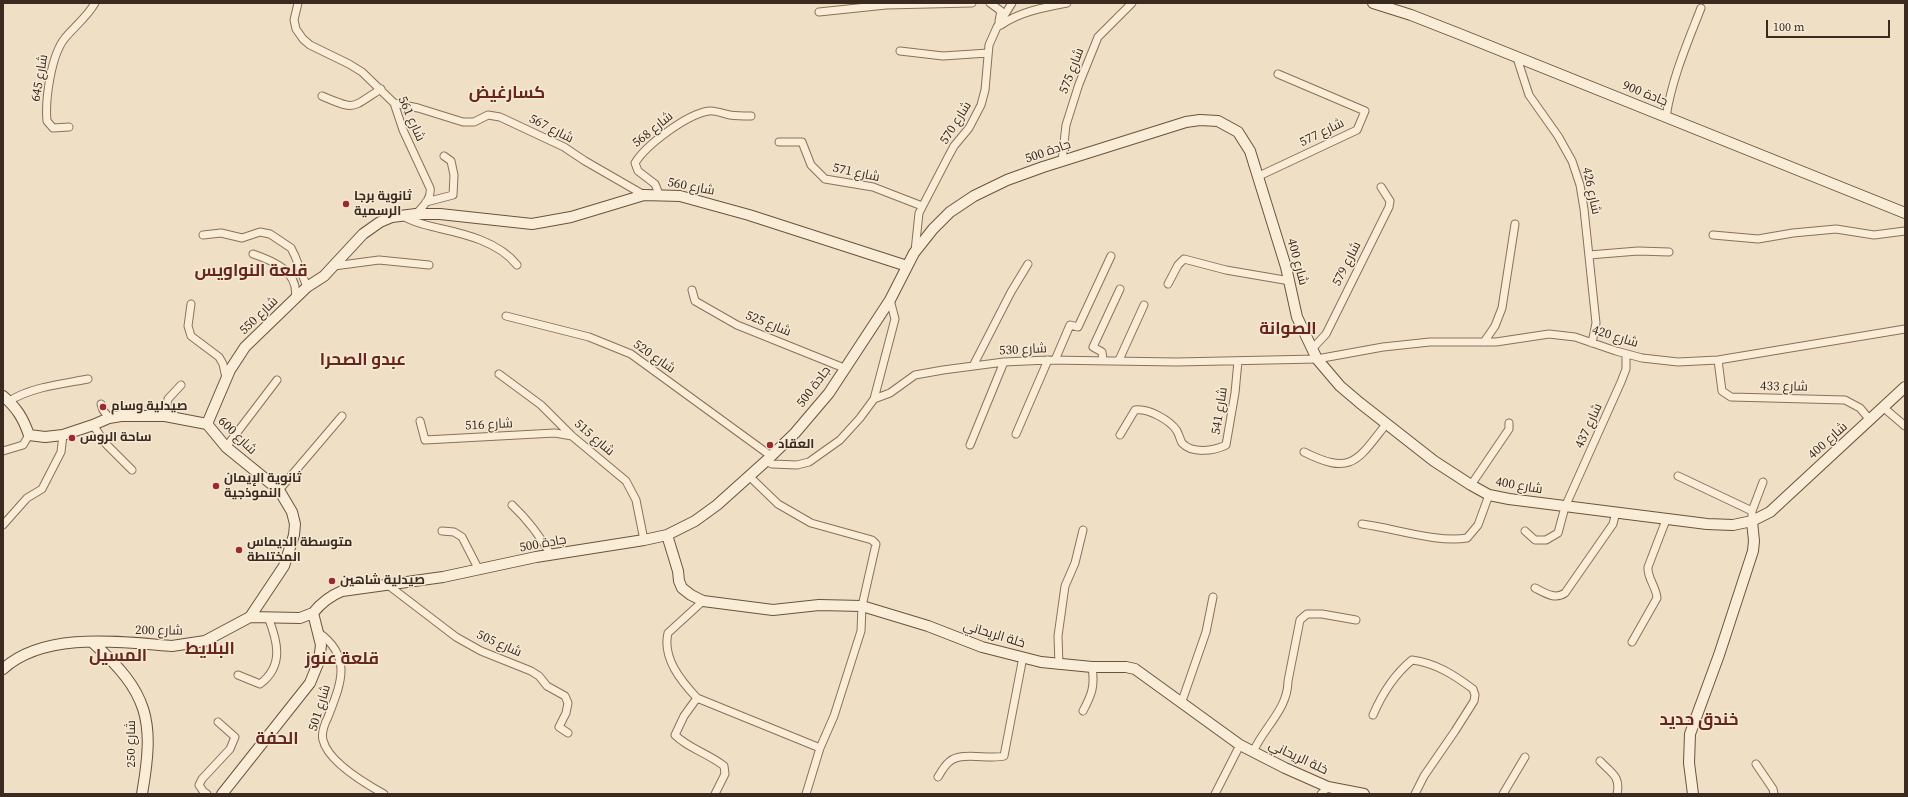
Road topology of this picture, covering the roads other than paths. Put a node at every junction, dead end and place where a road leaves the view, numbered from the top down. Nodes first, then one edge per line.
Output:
1 (95, 3) edge
2 (298, 3) edge
3 (972, 3) edge
4 (990, 3) edge
5 (1012, 3) edge
6 (1067, 3) edge
7 (1132, 3) edge
8 (1373, 3) edge
9 (1701, 8) dead end
10 (819, 12) dead end
11 (997, 27) junction
12 (900, 51) dead end
13 (988, 53) junction
14 (1517, 58) junction
15 (1278, 74) dead end
16 (381, 89) junction
17 (322, 96) dead end
18 (394, 103) junction
19 (751, 116) dead end
20 (1666, 117) junction
21 (69, 127) dead end
22 (779, 142) dead end
23 (444, 156) dead end
24 (1062, 161) junction
25 (1259, 176) junction
26 (1380, 187) dead end
27 (644, 194) junction
28 (659, 194) junction
29 (426, 202) junction
30 (922, 206) junction
31 (1905, 213) edge
32 (416, 214) junction
33 (403, 216) junction
34 (1515, 224) dead end
35 (1905, 231) edge
36 (203, 235) dead end
37 (1713, 235) dead end
38 (1669, 252) dead end
39 (914, 253) junction
40 (253, 254) dead end
41 (1589, 254) junction
42 (1111, 256) dead end
43 (1028, 264) dead end
44 (429, 265) dead end
45 (517, 265) dead end
46 (334, 266) junction
47 (907, 266) junction
48 (1290, 281) junction
49 (1168, 284) dead end
50 (307, 287) junction
51 (1120, 289) dead end
52 (692, 290) dead end
53 (294, 299) junction
54 (890, 300) junction
55 (191, 304) dead end
56 (1144, 305) dead end
57 (506, 316) dead end
58 (1905, 329) edge
59 (1484, 342) junction
60 (1592, 343) junction
61 (1312, 349) junction
62 (1626, 354) junction
63 (1317, 359) junction
64 (1051, 360) junction
65 (1103, 360) junction
66 (1119, 360) junction
67 (1718, 360) junction
68 (1238, 361) junction
69 (1004, 362) junction
70 (973, 366) junction
71 (844, 368) junction
72 (499, 374) dead end
73 (88, 379) dead end
74 (226, 379) junction
75 (278, 380) dead end
76 (181, 385) dead end
77 (1905, 387) edge
78 (6, 398) edge
79 (874, 399) junction
80 (101, 404) dead end
81 (1884, 408) junction
82 (165, 416) junction
83 (342, 416) dead end
84 (109, 418) junction
85 (1870, 420) junction
86 (420, 421) dead end
87 (1387, 423) junction
88 (1509, 423) dead end
89 (207, 424) junction
90 (93, 426) junction
91 (1905, 426) edge
92 (1016, 434) dead end
93 (29, 435) junction
94 (63, 435) junction
95 (1120, 435) dead end
96 (572, 436) junction
97 (970, 445) dead end
98 (226, 447) junction
99 (3, 451) edge
100 (1304, 452) dead end
101 (768, 459) junction
102 (132, 470) dead end
103 (749, 476) junction
104 (1678, 476) dead end
105 (1763, 482) dead end
106 (1471, 486) junction
107 (279, 490) junction
108 (1489, 495) junction
109 (512, 505) dead end
110 (1565, 507) junction
111 (1616, 512) junction
112 (1752, 516) junction
113 (1666, 520) junction
114 (1362, 524) dead end
115 (3, 525) edge
116 (1083, 530) dead end
117 (442, 531) dead end
118 (1525, 531) dead end
119 (667, 535) junction
120 (644, 540) junction
121 (551, 555) junction
122 (479, 570) junction
123 (388, 585) junction
124 (1535, 588) dead end
125 (1213, 597) dead end
126 (703, 601) junction
127 (862, 606) junction
128 (313, 613) junction
129 (250, 617) junction
130 (268, 617) junction
131 (1356, 620) dead end
132 (317, 632) junction
133 (92, 642) junction
134 (1632, 642) dead end
135 (1023, 657) junction
136 (1059, 665) junction
137 (1092, 667) junction
138 (3, 669) edge
139 (238, 675) dead end
140 (697, 698) junction
141 (1182, 701) junction
142 (1083, 711) dead end
143 (1373, 715) dead end
144 (218, 722) dead end
145 (568, 732) dead end
146 (1240, 745) junction
147 (820, 748) junction
148 (1253, 752) junction
149 (1525, 757) dead end
150 (1600, 761) dead end
151 (1756, 764) dead end
152 (938, 777) dead end
153 (1333, 787) junction
154 (1352, 793) edge
155 (142, 794) edge
156 (207, 794) edge
157 (222, 794) edge
158 (384, 794) edge
159 (715, 794) edge
160 (806, 794) edge
161 (1215, 794) edge
162 (1321, 794) edge
163 (1364, 794) edge
164 (1415, 794) edge
165 (1503, 794) edge
166 (1617, 794) edge
167 (1693, 794) edge
168 (1774, 794) edge

1 - 21 street, شارع 645
2 - 16 street, شارع 561
3 - 10 street
4 - 11 street
5 - 11 street, شارع 570
6 - 11 street
7 - 24 street, شارع 575
8 - 14 main road, جادة 900
9 - 20 street
11 - 13 street, شارع 570
12 - 13 street
13 - 30 street, شارع 570
14 - 20 main road, جادة 900
14 - 41 street, شارع 426
15 - 25 street, شارع 577
16 - 17 street
16 - 18 street, شارع 561
18 - 27 street, شارع 567
18 - 29 street, شارع 561
19 - 28 street, شارع 568
20 - 31 main road, جادة 900
22 - 30 street, شارع 571
23 - 29 street
24 - 25 main road, جادة 500
24 - 39 main road, جادة 500
25 - 48 main road, شارع 400
26 - 61 street, شارع 579
27 - 28 main road, شارع 560
27 - 32 main road, شارع 560
28 - 47 main road, شارع 560
29 - 32 street
30 - 39 street, شارع 570
32 - 33 main road, شارع 550
33 - 45 street
33 - 46 main road, شارع 550
34 - 59 street
35 - 37 street
36 - 50 street
38 - 41 street
39 - 47 main road, جادة 500
40 - 53 street
41 - 60 street, شارع 426
42 - 64 street
43 - 70 street
44 - 46 street
46 - 50 main road, شارع 550
47 - 54 main road, جادة 500
48 - 49 street
48 - 61 main road, شارع 400
50 - 53 main road, شارع 550
51 - 65 street
52 - 71 street, شارع 525
53 - 74 main road, شارع 550
54 - 71 main road, جادة 500
54 - 79 street
55 - 74 street
56 - 66 street
57 - 101 street, شارع 520
58 - 67 street, شارع 420
59 - 60 street, شارع 420
59 - 63 street, شارع 420
60 - 62 street, شارع 420
61 - 63 main road, شارع 400
62 - 67 street, شارع 420
62 - 110 street, شارع 437
63 - 68 street, شارع 530
63 - 87 main road, شارع 400
64 - 65 street, شارع 530
64 - 69 street, شارع 530
64 - 92 street
65 - 66 street, شارع 530
66 - 68 street, شارع 530
67 - 85 street, شارع 433
68 - 95 street, شارع 541
69 - 70 street, شارع 530
69 - 97 street
70 - 79 street, شارع 530
71 - 101 main road, جادة 500
72 - 96 street, شارع 515
73 - 78 street
74 - 89 main road, شارع 550
75 - 98 street
76 - 82 street
77 - 81 main road, شارع 400
78 - 93 main road
79 - 101 street
80 - 84 street
81 - 85 main road, شارع 400
81 - 91 street
82 - 84 main road, شارع 600
82 - 89 main road, شارع 600
83 - 107 street
84 - 90 main road, شارع 600
85 - 112 main road, شارع 400
86 - 96 street, شارع 516
87 - 100 street
87 - 106 main road, شارع 400
88 - 106 street
89 - 98 main road, شارع 600
90 - 94 main road, شارع 600
90 - 102 street
93 - 94 main road, شارع 600
93 - 99 street
94 - 115 street
96 - 120 street, شارع 515
98 - 107 main road, شارع 600
101 - 103 main road, جادة 500
103 - 119 main road, جادة 500
103 - 127 street
104 - 112 street
105 - 112 street
106 - 108 main road, شارع 400
107 - 129 main road, شارع 600
108 - 110 main road, شارع 400
108 - 114 street
109 - 121 street
110 - 111 main road, شارع 400
110 - 118 street, شارع 437
111 - 113 main road, شارع 400
111 - 124 street
112 - 113 main road, شارع 400
112 - 167 main road
113 - 134 street
116 - 136 street
117 - 122 street
119 - 120 main road, جادة 500
119 - 126 main road, خلة الريحاني
120 - 121 main road, جادة 500
121 - 122 main road, جادة 500
122 - 123 main road, جادة 500
123 - 128 main road, جادة 500
123 - 145 street, شارع 505
125 - 141 street
126 - 127 main road, خلة الريحاني
126 - 140 street
127 - 135 main road, خلة الريحاني
127 - 147 street
128 - 130 main road, شارع 200
128 - 132 main road
129 - 130 main road, شارع 200
129 - 133 main road, شارع 200
130 - 139 street
131 - 148 street
132 - 157 main road
132 - 158 street, شارع 501
133 - 138 main road, شارع 200
133 - 155 main road, شارع 250
135 - 136 main road, خلة الريحاني
135 - 152 street
136 - 137 main road, خلة الريحاني
137 - 141 main road, خلة الريحاني
137 - 142 street
140 - 147 street
140 - 159 street
141 - 146 main road, خلة الريحاني
143 - 164 street
144 - 156 street
146 - 148 main road, خلة الريحاني
146 - 161 street
147 - 160 street
148 - 153 main road, خلة الريحاني
149 - 165 street
150 - 166 street
151 - 168 street
153 - 154 main road, خلة الريحاني
153 - 162 street
154 - 163 main road, خلة الريحاني

